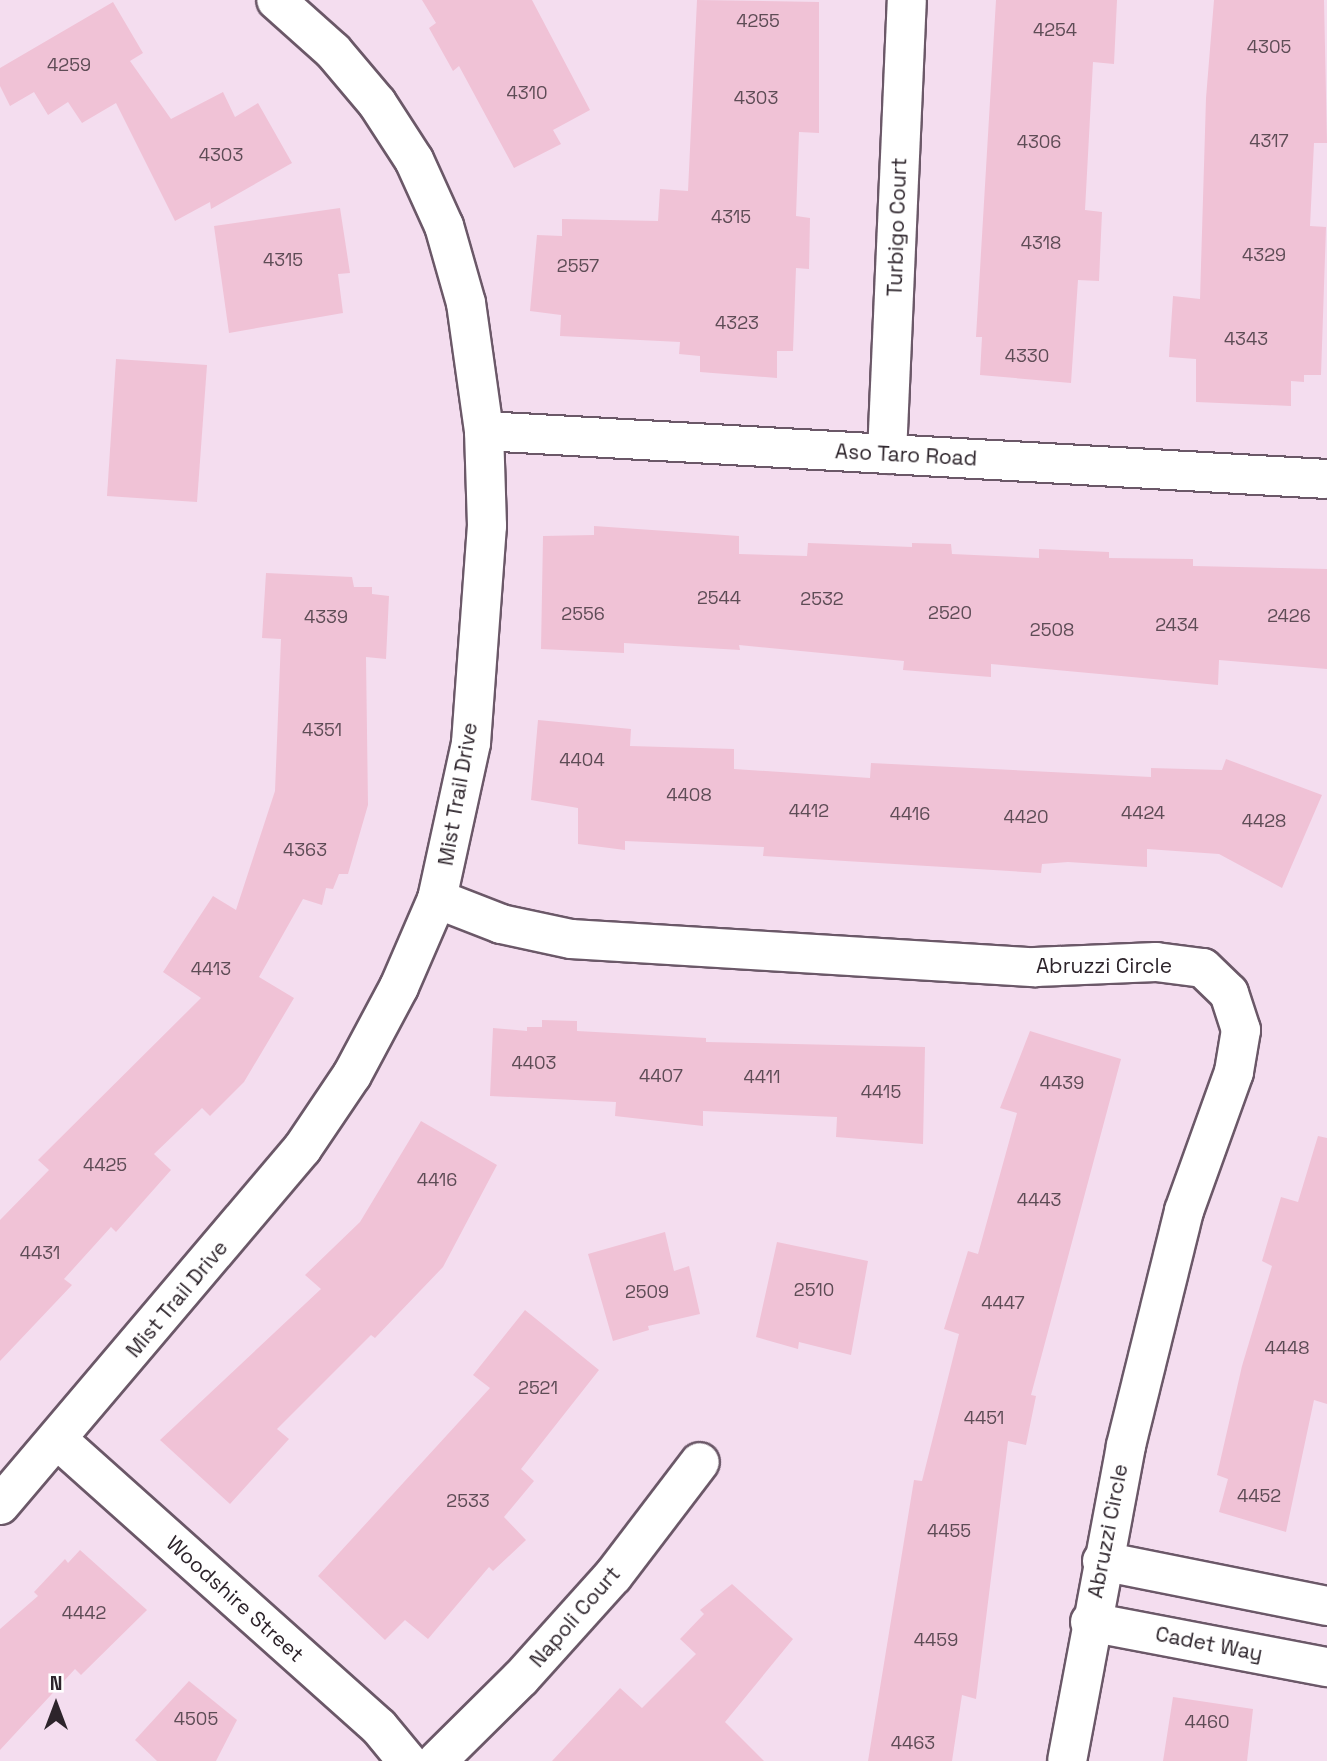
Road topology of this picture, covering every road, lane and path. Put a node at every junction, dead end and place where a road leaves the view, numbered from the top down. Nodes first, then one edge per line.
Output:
1 (276, 0) edge
2 (907, 0) edge
3 (484, 430) junction
4 (887, 454) junction
5 (1327, 479) edge
6 (437, 899) junction
7 (59, 1441) junction
8 (700, 1462) dead end
9 (0, 1505) edge
10 (1102, 1561) junction
11 (1327, 1606) edge
12 (1090, 1622) junction
13 (1327, 1667) edge
14 (407, 1761) edge
15 (437, 1761) edge
16 (1067, 1761) edge

1 - 3 street, Mist Trail Drive
2 - 4 street, Turbigo Court
3 - 4 street, Aso Taro Road
3 - 6 street, Mist Trail Drive
4 - 5 street, Aso Taro Road
6 - 7 street, Mist Trail Drive
6 - 10 street, Abruzzi Circle
7 - 9 street, Mist Trail Drive
7 - 14 street, Woodshire Street
8 - 15 street, Napoli Court
10 - 11 street
10 - 12 street, Abruzzi Circle
12 - 13 street, Cadet Way
12 - 16 street, Abruzzi Circle

